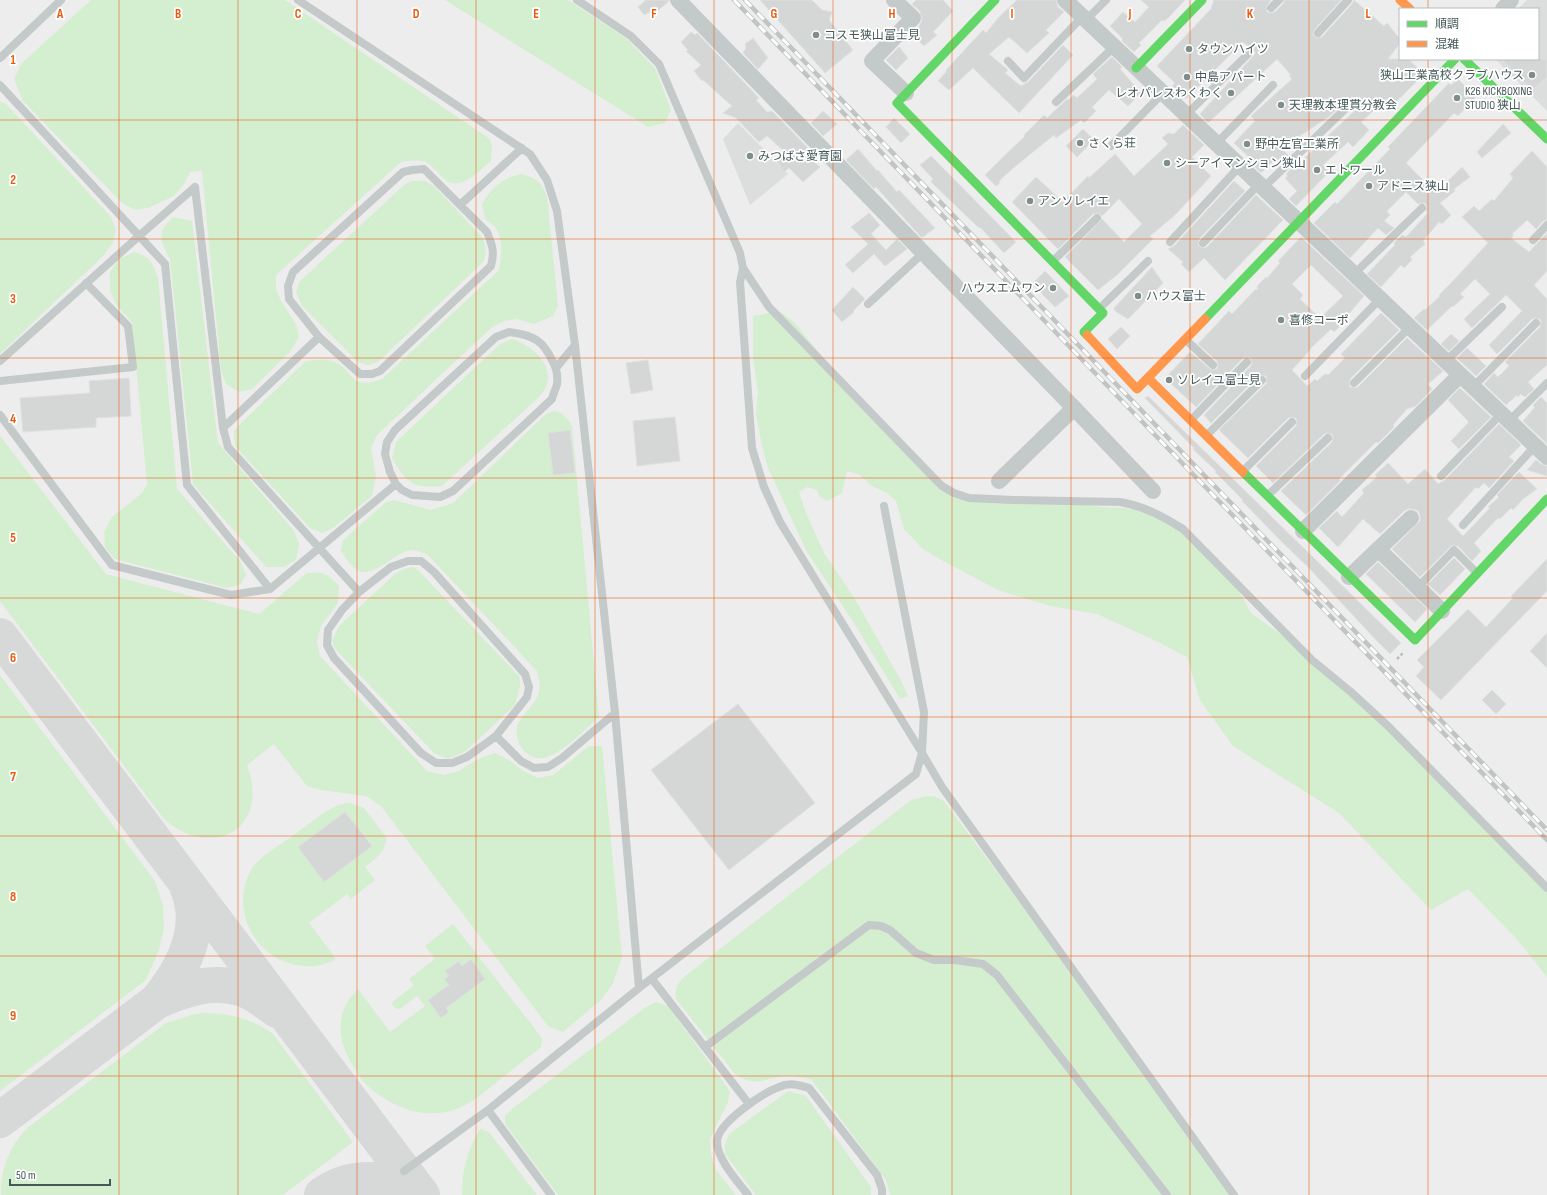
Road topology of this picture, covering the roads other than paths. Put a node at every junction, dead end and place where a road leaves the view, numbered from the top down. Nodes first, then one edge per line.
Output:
1 (61, 0) edge
2 (298, 0) edge
3 (577, 0) edge
4 (678, 0) edge
5 (894, 0) edge
6 (995, 0) edge
7 (1065, 0) edge
8 (1106, 0) edge
9 (1202, 0) edge
10 (1279, 0) edge
11 (1348, 0) edge
12 (1400, 0) edge
13 (1511, 0) edge
14 (1271, 8) dead end
15 (1409, 8) edge
16 (1504, 8) edge
17 (1084, 19) junction
18 (1318, 33) dead end
19 (1114, 47) junction
20 (1248, 54) dead end
21 (0, 58) edge
22 (1454, 60) edge
23 (1465, 60) edge
24 (1008, 61) dead end
25 (1136, 68) junction
26 (0, 85) edge
27 (1273, 85) dead end
28 (906, 93) junction
29 (1163, 93) junction
30 (1056, 102) dead end
31 (1344, 110) dead end
32 (1186, 114) junction
33 (1547, 139) edge
34 (1216, 144) junction
35 (1111, 146) dead end
36 (522, 148) junction
37 (1240, 166) junction
38 (1261, 186) junction
39 (460, 205) junction
40 (1422, 208) dead end
41 (1097, 218) dead end
42 (1298, 221) junction
43 (1547, 225) edge
44 (139, 236) junction
45 (1533, 240) dead end
46 (1170, 242) dead end
47 (1203, 243) dead end
48 (923, 253) junction
49 (1052, 261) junction
50 (1148, 261) dead end
51 (743, 268) junction
52 (1354, 274) junction
53 (86, 283) junction
54 (1380, 299) junction
55 (868, 304) dead end
56 (1502, 307) dead end
57 (1099, 309) junction
58 (1536, 323) dead end
59 (1410, 328) junction
60 (319, 337) junction
61 (1185, 339) junction
62 (575, 345) junction
63 (0, 361) edge
64 (1446, 361) junction
65 (1247, 362) dead end
66 (1212, 365) dead end
67 (556, 368) junction
68 (1460, 375) junction
69 (1305, 376) dead end
70 (1148, 378) junction
71 (1262, 380) dead end
72 (0, 381) edge
73 (1547, 382) edge
74 (1354, 383) dead end
75 (1473, 387) junction
76 (1074, 408) junction
77 (0, 415) edge
78 (1506, 417) junction
79 (1191, 420) junction
80 (1292, 422) dead end
81 (223, 428) junction
82 (1206, 435) junction
83 (1328, 438) dead end
84 (1535, 446) junction
85 (1547, 457) edge
86 (1242, 471) junction
87 (1441, 476) dead end
88 (999, 481) dead end
89 (396, 484) junction
90 (1154, 491) dead end
91 (1268, 496) junction
92 (1547, 499) edge
93 (884, 506) dead end
94 (1411, 518) dead end
95 (1464, 525) dead end
96 (1303, 531) junction
97 (319, 548) junction
98 (1378, 549) junction
99 (1478, 574) junction
100 (1349, 577) junction
101 (1418, 587) junction
102 (270, 589) junction
103 (359, 592) junction
104 (1442, 611) junction
105 (615, 713) junction
106 (496, 736) junction
107 (922, 753) junction
108 (1547, 888) edge
109 (652, 979) junction
110 (639, 988) junction
111 (705, 1047) junction
112 (749, 1104) junction
113 (488, 1110) junction
114 (404, 1171) dead end
115 (551, 1195) edge
116 (748, 1195) edge
117 (882, 1195) edge
118 (1167, 1195) edge
119 (1234, 1195) edge

1 - 21 lane
2 - 36 lane
3 - 51 lane
4 - 48 street
5 - 28 street
6 - 28 street
7 - 17 street
8 - 17 lane
9 - 25 street
10 - 14 lane
11 - 18 lane
12 - 15 street
13 - 16 street
17 - 19 street
17 - 24 lane
19 - 25 street
19 - 30 lane
20 - 32 lane
22 - 42 street
23 - 33 street
25 - 29 street
26 - 44 lane
27 - 34 lane
28 - 49 street
29 - 32 street
29 - 35 lane
31 - 38 lane
32 - 34 street
34 - 37 street
36 - 39 lane
36 - 62 lane
37 - 38 street
37 - 46 lane
38 - 42 street
38 - 47 lane
39 - 60 lane
39 - 60 lane
40 - 52 lane
41 - 49 lane
42 - 52 street
42 - 61 street
43 - 45 lane
44 - 53 lane
44 - 81 lane
44 - 102 lane
48 - 55 lane
48 - 76 street
49 - 57 street
50 - 57 lane
51 - 107 lane
51 - 108 lane
52 - 54 street
53 - 63 lane
53 - 72 lane
54 - 59 street
54 - 69 lane
56 - 64 lane
57 - 70 street
58 - 75 lane
59 - 64 street
59 - 74 lane
60 - 81 lane
61 - 66 lane
61 - 70 street
62 - 67 lane
62 - 105 lane
64 - 68 street
65 - 79 lane
67 - 89 lane
67 - 89 lane
68 - 75 street
68 - 96 street
70 - 79 street
71 - 82 lane
73 - 78 lane
75 - 78 street
76 - 88 street
76 - 90 street
77 - 102 lane
78 - 84 street
78 - 87 lane
79 - 82 street
80 - 86 lane
81 - 97 lane
82 - 86 street
83 - 91 lane
84 - 85 street
84 - 95 lane
86 - 91 street
89 - 97 lane
91 - 96 street
92 - 99 street
93 - 107 lane
94 - 98 street
96 - 100 street
97 - 102 lane
97 - 103 lane
98 - 100 street
98 - 101 street
99 - 101 lane
99 - 104 street
100 - 104 street
101 - 104 street
103 - 106 lane
103 - 106 lane
105 - 106 lane
105 - 110 lane
107 - 109 lane
107 - 119 lane
109 - 110 lane
109 - 111 lane
110 - 113 lane
111 - 112 lane
111 - 118 lane
112 - 116 lane
112 - 117 lane
113 - 114 lane
113 - 115 lane

